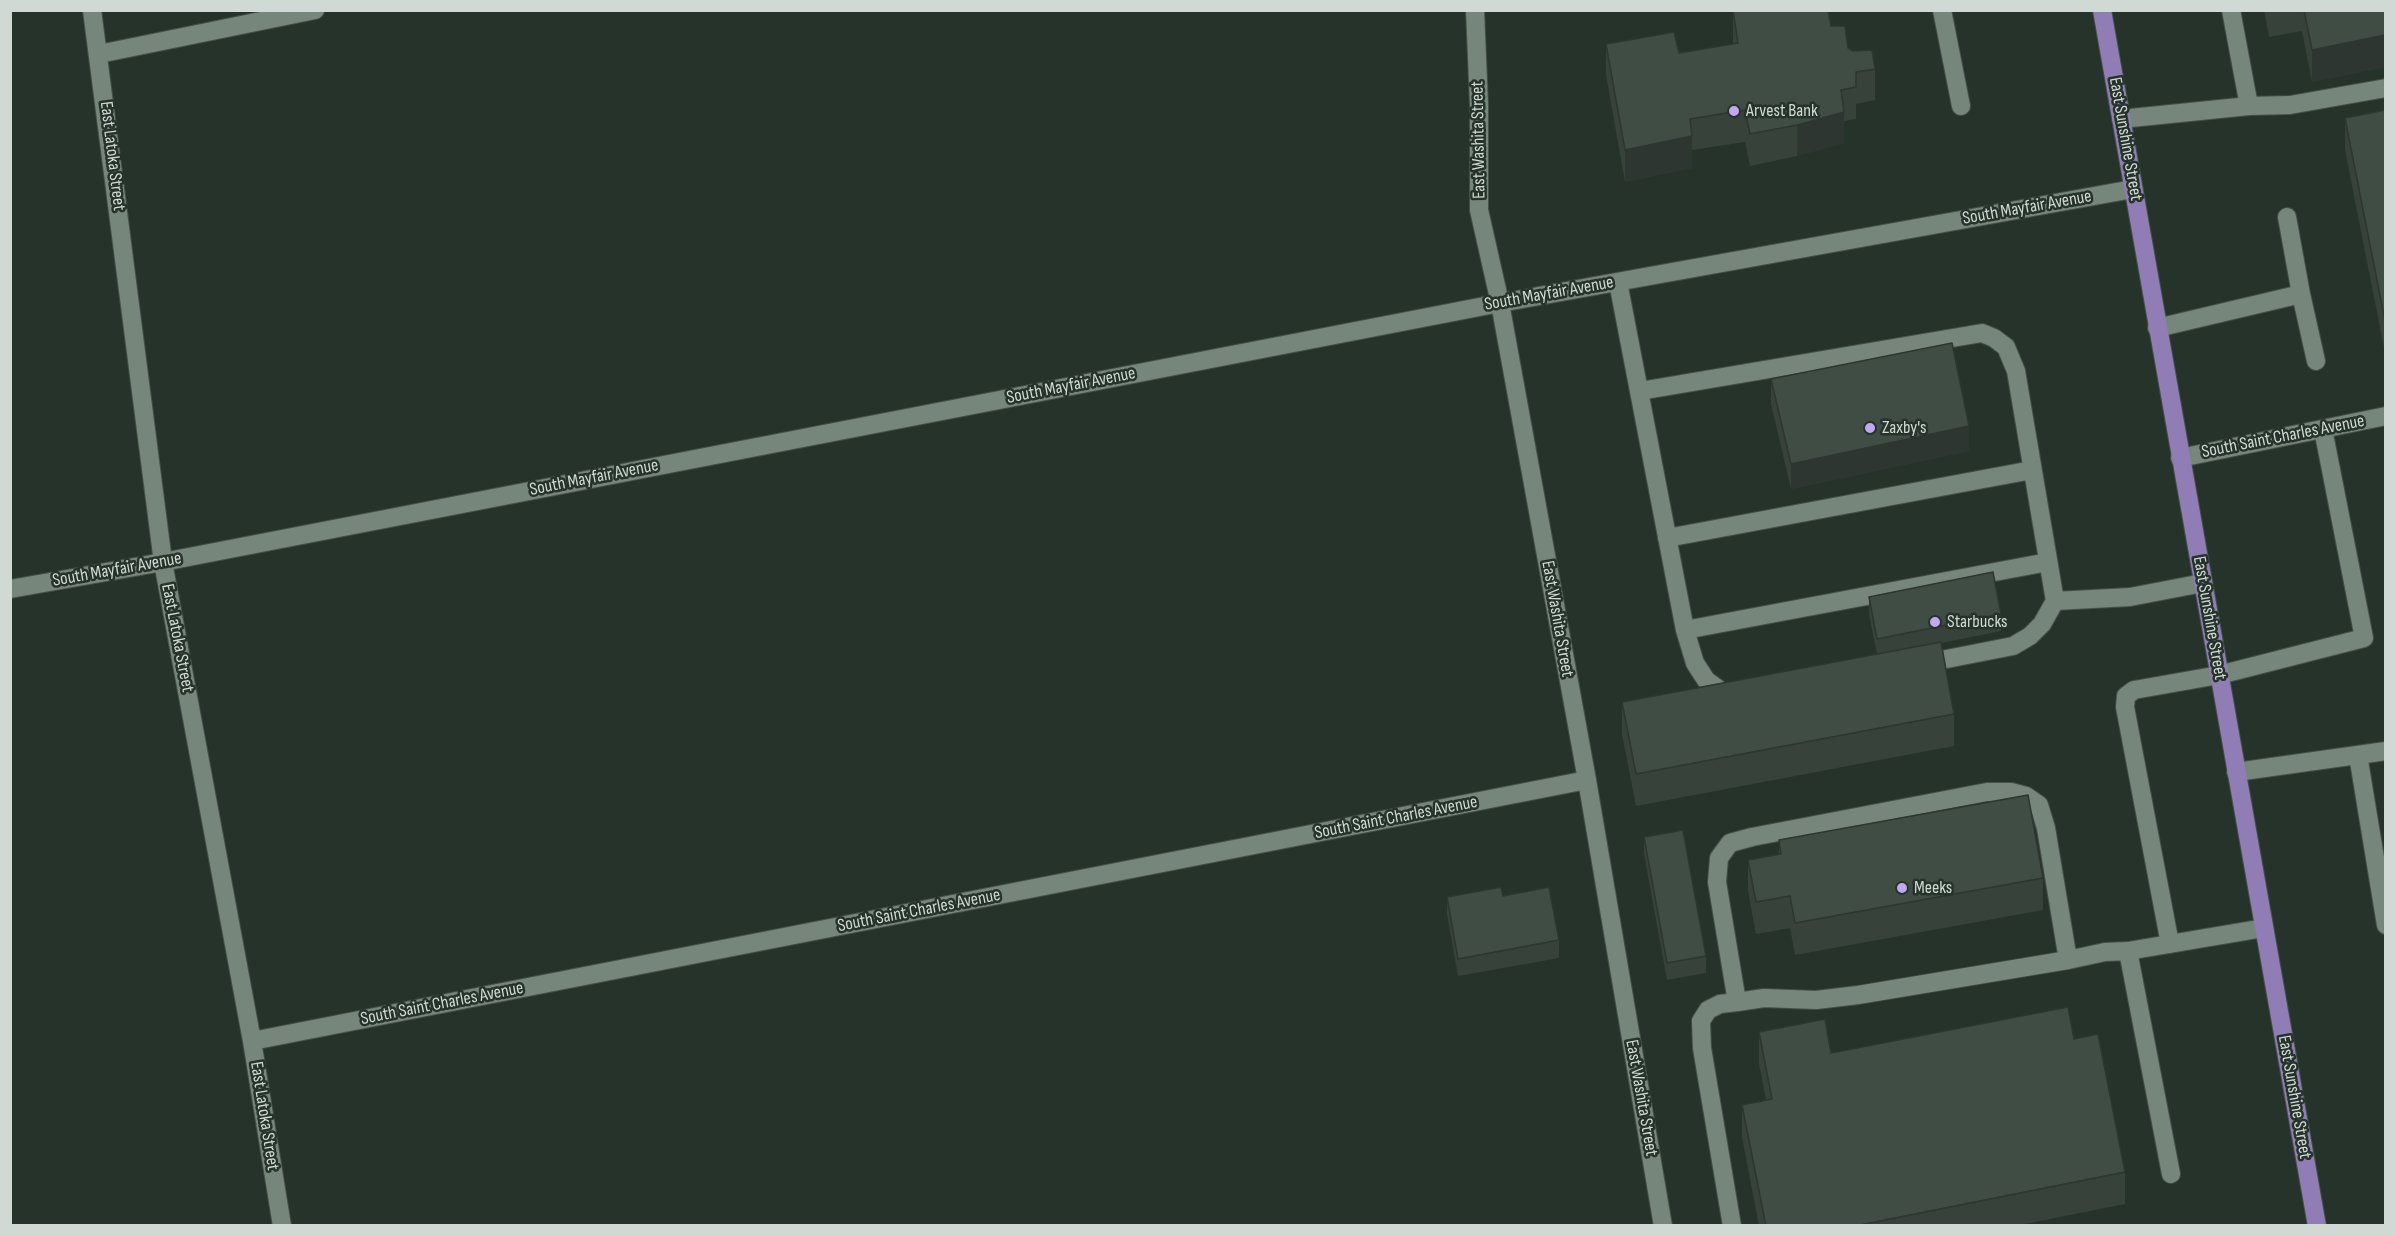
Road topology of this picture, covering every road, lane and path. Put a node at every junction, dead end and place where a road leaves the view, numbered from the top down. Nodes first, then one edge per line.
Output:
1 (92, 10) edge
2 (315, 10) edge
3 (1475, 10) edge
4 (1942, 10) edge
5 (2102, 10) edge
6 (2231, 10) edge
7 (99, 54) junction
8 (2385, 88) edge
9 (1961, 106) dead end
10 (2248, 106) junction
11 (2121, 120) junction
12 (2133, 189) junction
13 (2287, 217) dead end
14 (1618, 282) junction
15 (2301, 294) junction
16 (1500, 303) junction
17 (2157, 328) junction
18 (2316, 361) dead end
19 (1640, 391) junction
20 (2385, 416) edge
21 (2323, 429) junction
22 (2180, 458) junction
23 (2032, 470) junction
24 (1667, 538) junction
25 (163, 562) junction
26 (2048, 562) junction
27 (2203, 583) junction
28 (10, 589) edge
29 (2055, 602) junction
30 (1686, 630) junction
31 (1908, 667) edge
32 (2219, 675) junction
33 (1757, 695) edge
34 (2385, 751) edge
35 (2358, 755) junction
36 (2236, 772) junction
37 (1587, 780) junction
38 (2385, 925) edge
39 (2264, 928) junction
40 (2170, 944) junction
41 (2128, 951) junction
42 (2068, 960) junction
43 (1737, 1002) junction
44 (252, 1041) junction
45 (2171, 1174) dead end
46 (282, 1226) edge
47 (1664, 1226) edge
48 (1732, 1226) edge
49 (2317, 1226) edge

1 - 7 street, East Latoka Street
2 - 7 street
3 - 16 street, East Washita Street
4 - 9 street
5 - 11 main road, East Sunshine Street
6 - 10 street
7 - 25 street, East Latoka Street
8 - 10 street
10 - 11 street
11 - 12 main road, East Sunshine Street
12 - 14 street, South Mayfair Avenue
12 - 17 main road, East Sunshine Street
13 - 15 street
14 - 16 street, South Mayfair Avenue
14 - 19 street
15 - 17 street
15 - 18 street
16 - 25 street, South Mayfair Avenue
16 - 37 street, East Washita Street
17 - 22 main road, East Sunshine Street
19 - 23 street
19 - 24 street
20 - 21 street, South Saint Charles Avenue
21 - 22 street, South Saint Charles Avenue
21 - 32 street
22 - 27 main road, East Sunshine Street
23 - 24 street
23 - 26 street
24 - 30 street
25 - 28 street, South Mayfair Avenue
25 - 44 street, East Latoka Street
26 - 29 street
26 - 30 street
27 - 29 street
27 - 32 main road, East Sunshine Street
29 - 31 street
30 - 33 street
32 - 36 main road, East Sunshine Street
32 - 40 street
34 - 35 street
35 - 36 street
35 - 38 street
36 - 39 main road, East Sunshine Street
37 - 44 street, South Saint Charles Avenue
37 - 47 street, East Washita Street
39 - 40 street
39 - 49 main road, East Sunshine Street
40 - 41 street
41 - 42 street
41 - 45 street
42 - 43 street
42 - 43 street
43 - 48 street
44 - 46 street, East Latoka Street

